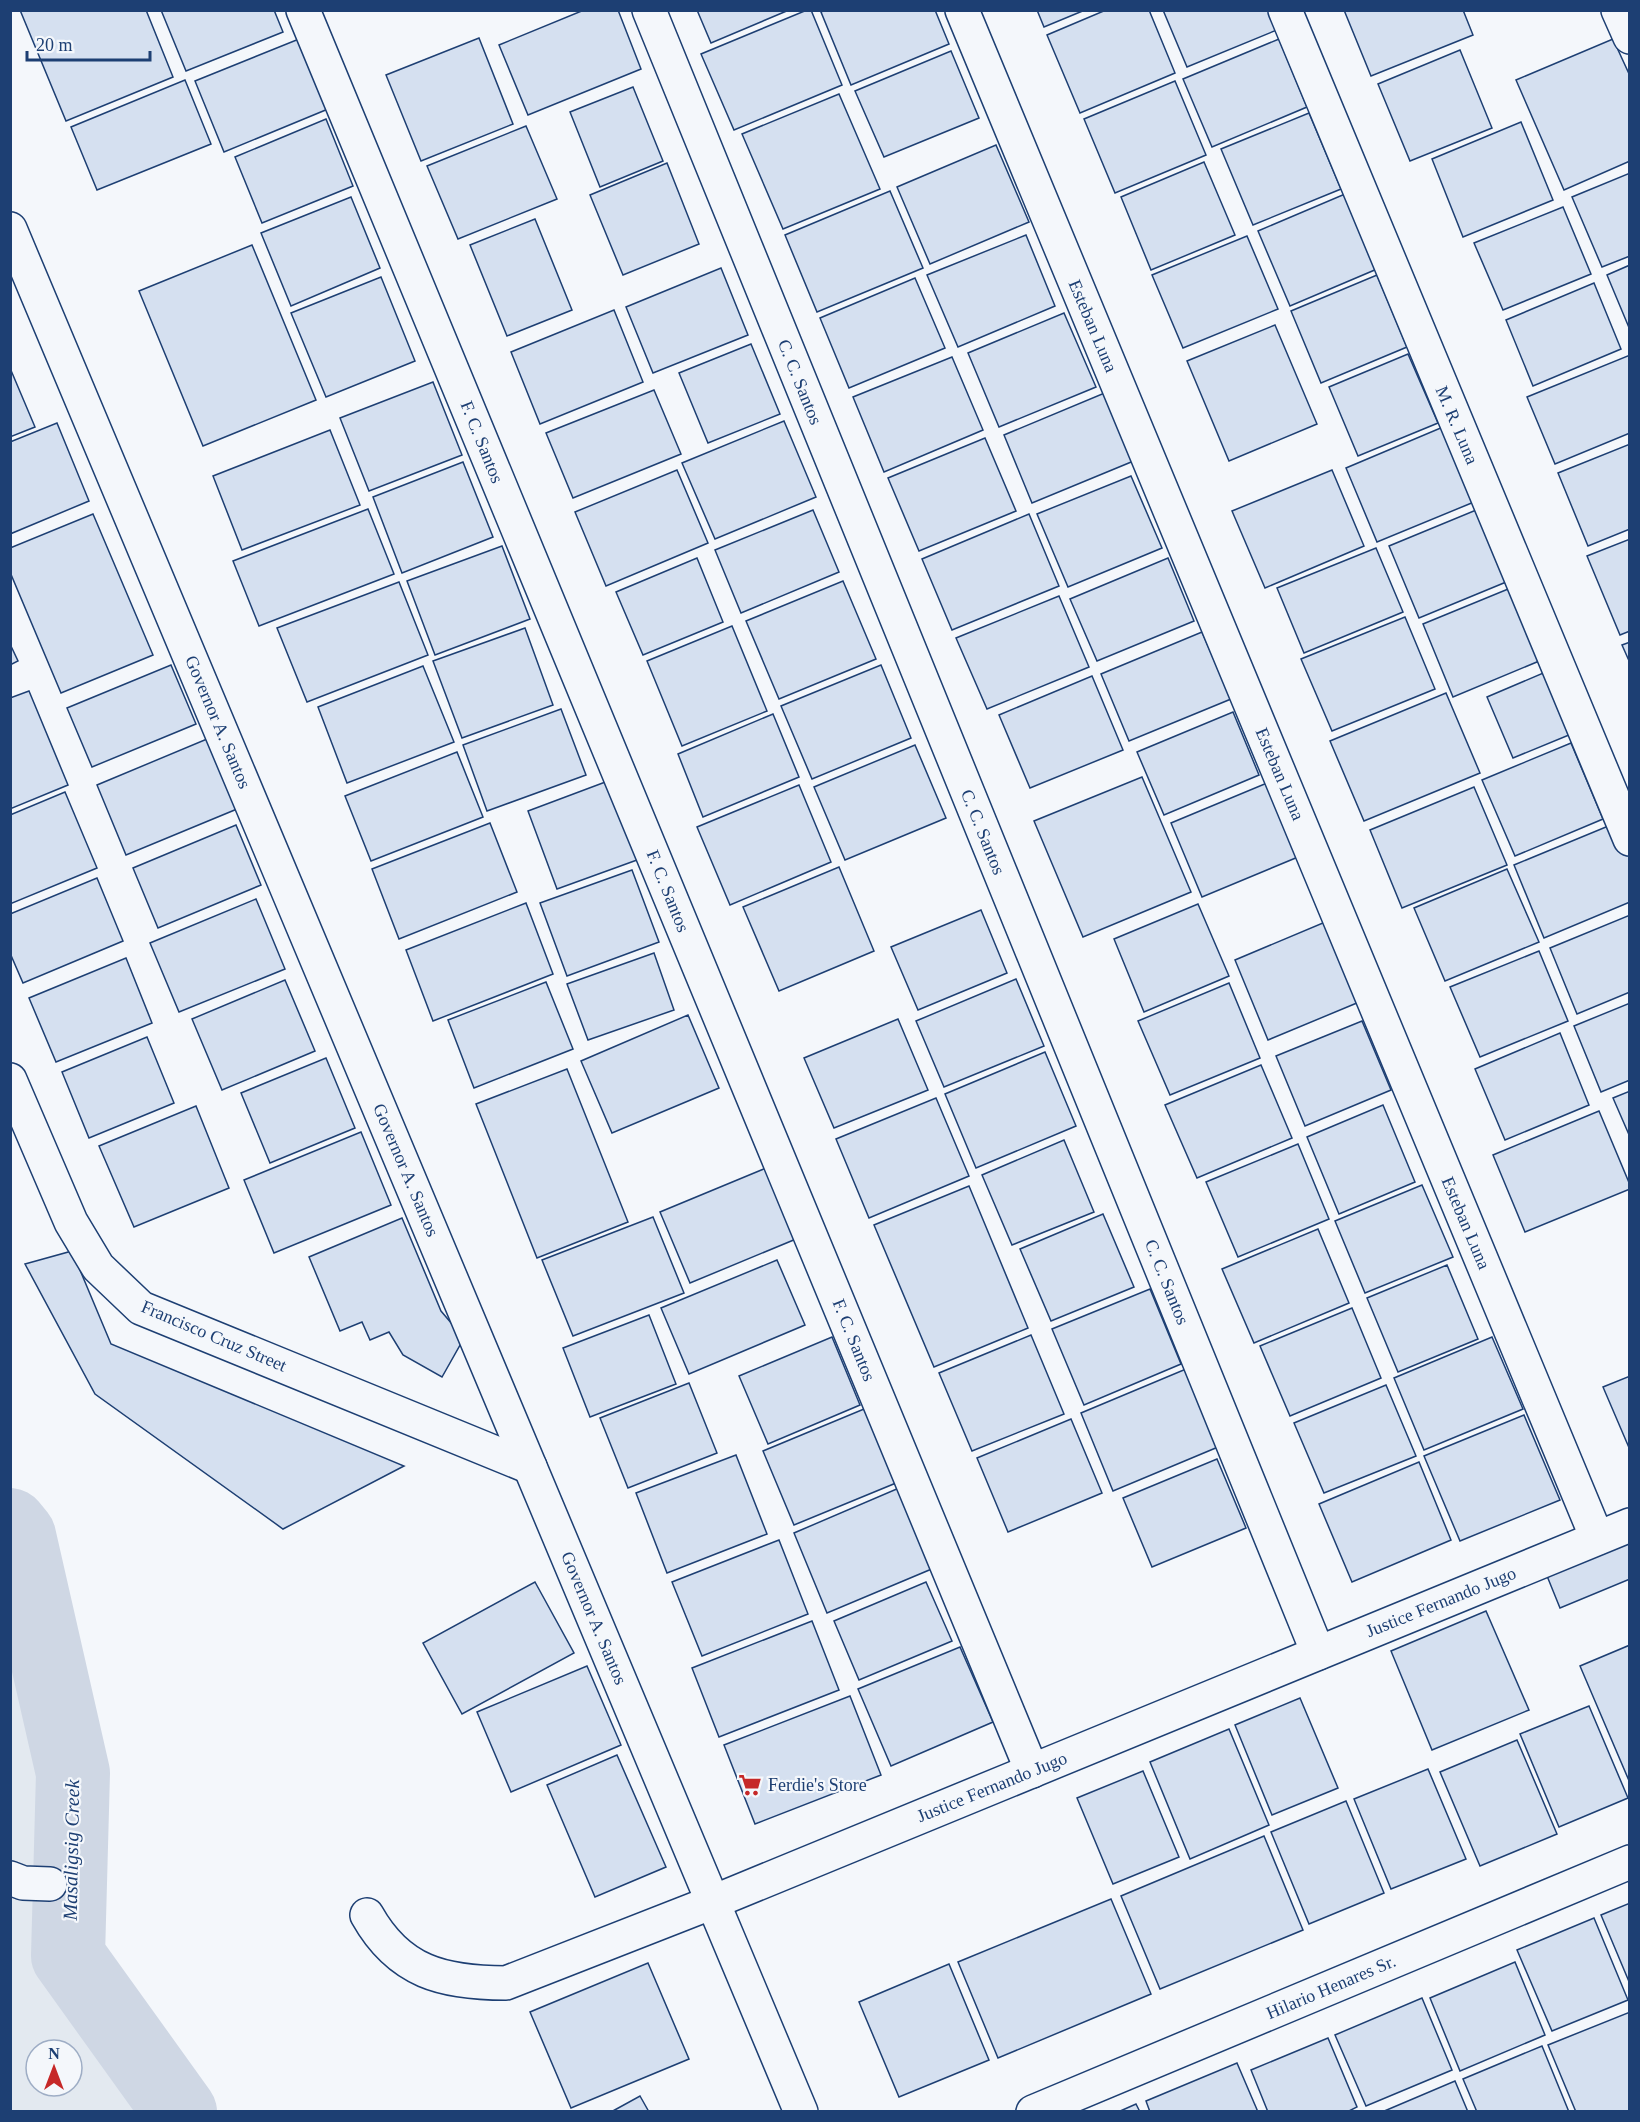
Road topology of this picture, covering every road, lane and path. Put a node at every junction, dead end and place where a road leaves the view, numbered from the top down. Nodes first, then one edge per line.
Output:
1 (303, 10) edge
2 (648, 10) edge
3 (962, 10) edge
4 (1286, 10) edge
5 (1618, 10) edge
6 (1629, 37) edge
7 (10, 229) edge
8 (1629, 839) edge
9 (10, 1080) edge
10 (530, 1467) junction
11 (1629, 1525) edge
12 (1597, 1538) junction
13 (1318, 1653) junction
14 (1032, 1771) junction
15 (1629, 1862) edge
16 (10, 1878) edge
17 (50, 1884) dead end
18 (713, 1902) junction
19 (367, 1915) dead end
20 (801, 2112) edge
21 (1033, 2112) edge

1 - 14 street, F. C. Santos
2 - 13 street, C. C. Santos
3 - 12 street, Esteban Luna
4 - 8 street, M. R. Luna
5 - 6 street
7 - 10 street, Governor A. Santos
9 - 10 street, Francisco Cruz Street
10 - 18 street, Governor A. Santos
11 - 12 street, Justice Fernando Jugo
12 - 13 street, Justice Fernando Jugo
13 - 14 street, Justice Fernando Jugo
14 - 18 street, Justice Fernando Jugo
15 - 21 street, Hilario Henares Sr.
16 - 17 street
18 - 19 street, Justice Fernando Jugo
18 - 20 street, Governor A. Santos

